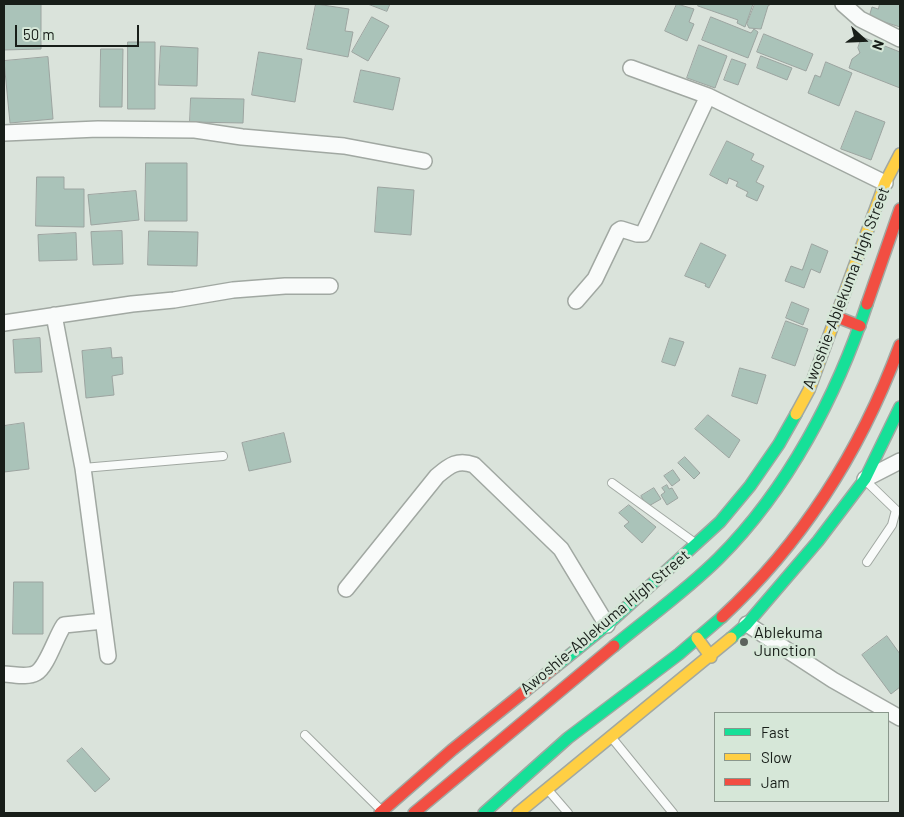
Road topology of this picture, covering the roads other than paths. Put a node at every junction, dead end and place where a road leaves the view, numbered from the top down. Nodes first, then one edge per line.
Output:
1 (843, 4) edge
2 (900, 39) edge
3 (632, 68) dead end
4 (708, 96) junction
5 (4, 133) edge
6 (900, 154) edge
7 (424, 161) dead end
8 (886, 183) junction
9 (900, 209) edge
10 (330, 286) dead end
11 (576, 301) dead end
12 (54, 315) junction
13 (837, 317) junction
14 (4, 323) edge
15 (860, 326) junction
16 (900, 345) edge
17 (900, 407) edge
18 (223, 456) dead end
19 (900, 461) edge
20 (83, 468) junction
21 (865, 479) junction
22 (612, 482) dead end
23 (697, 544) junction
24 (867, 562) dead end
25 (346, 589) dead end
26 (103, 621) junction
27 (747, 624) junction
28 (607, 625) junction
29 (697, 638) junction
30 (108, 656) dead end
31 (711, 657) junction
32 (4, 674) edge
33 (900, 718) edge
34 (305, 735) dead end
35 (612, 738) junction
36 (548, 789) junction
37 (381, 813) edge
38 (414, 813) edge
39 (484, 813) edge
40 (518, 813) edge
41 (568, 813) edge
42 (673, 813) edge

1 - 2 street
3 - 4 street
4 - 8 street
4 - 11 street
5 - 7 street
6 - 8 main road, Awoshie-Ablekuma High Street
8 - 13 main road, Awoshie-Ablekuma High Street
9 - 15 main road, Awoshie-Ablekuma High Street
10 - 12 street
12 - 14 street
12 - 20 street
13 - 15 main road
13 - 23 main road, Awoshie-Ablekuma High Street
15 - 38 main road, Awoshie-Ablekuma High Street
16 - 29 main road
17 - 21 main road
18 - 20 lane
19 - 21 street
20 - 26 street
21 - 24 lane
21 - 27 main road
22 - 23 lane
23 - 28 main road, Awoshie-Ablekuma High Street
25 - 28 street
26 - 30 street
26 - 32 street
27 - 31 main road
27 - 33 street
28 - 37 main road, Awoshie-Ablekuma High Street
29 - 31 main road
29 - 39 main road
31 - 35 main road
34 - 37 lane
35 - 36 main road
35 - 42 lane
36 - 40 main road
36 - 41 lane

